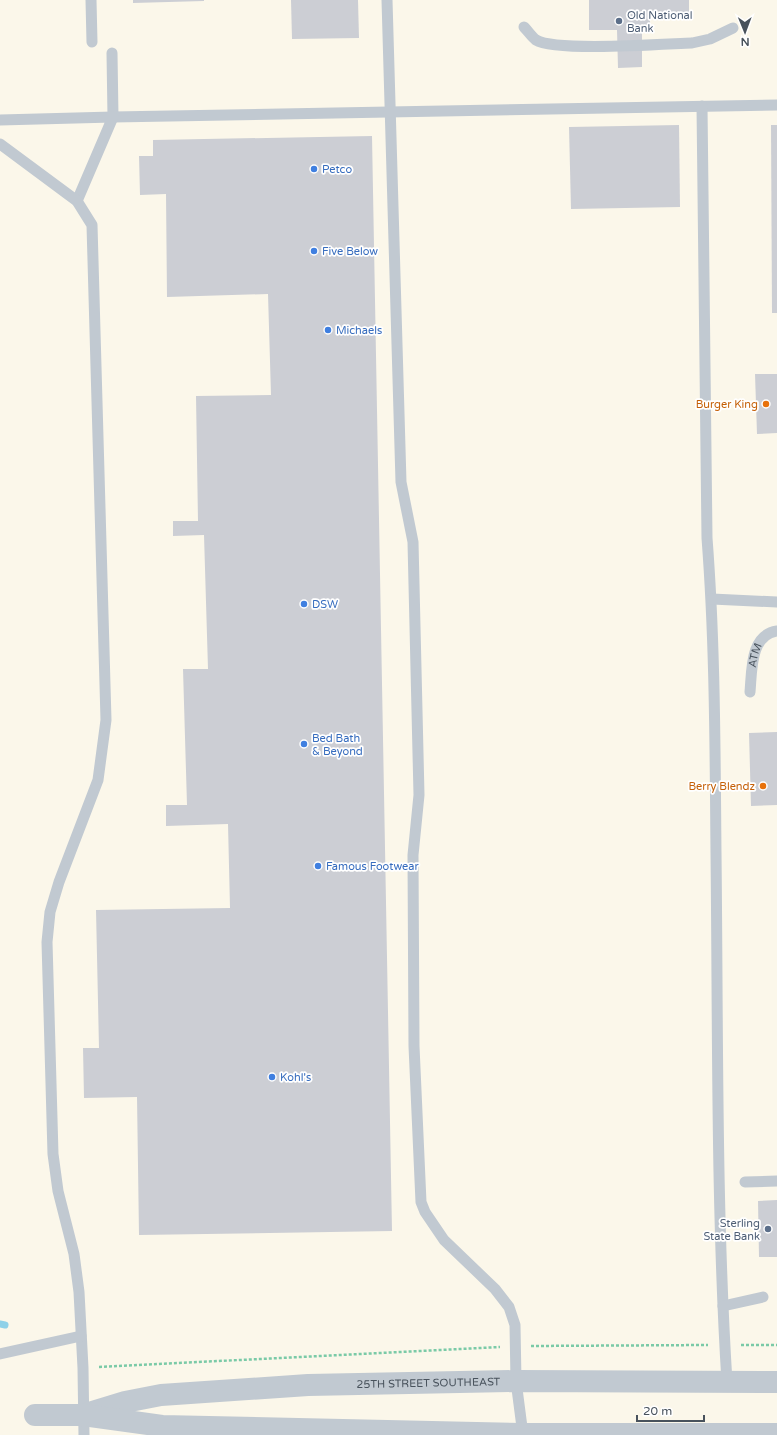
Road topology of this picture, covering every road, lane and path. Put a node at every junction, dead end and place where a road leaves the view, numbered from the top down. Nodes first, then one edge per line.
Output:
1 (92, 0) edge
2 (387, 0) edge
3 (524, 27) dead end
4 (733, 28) dead end
5 (92, 42) dead end
6 (112, 53) dead end
7 (777, 105) edge
8 (702, 106) junction
9 (390, 112) junction
10 (113, 117) junction
11 (0, 120) edge
12 (0, 144) edge
13 (77, 201) junction
14 (712, 599) junction
15 (777, 602) edge
16 (777, 631) edge
17 (750, 692) dead end
18 (777, 1181) edge
19 (745, 1182) dead end
20 (763, 1297) dead end
21 (723, 1306) junction
22 (82, 1336) junction
23 (724, 1345) junction
24 (777, 1345) edge
25 (515, 1346) junction
26 (0, 1354) edge
27 (83, 1368) junction
28 (516, 1381) junction
29 (727, 1382) junction
30 (777, 1382) edge
31 (35, 1415) dead end
32 (84, 1425) edge
33 (523, 1434) edge
34 (777, 1434) edge

1 - 5 lane
2 - 9 lane
3 - 4 lane
6 - 10 lane
7 - 8 lane
8 - 9 lane
8 - 14 lane
9 - 10 lane
9 - 25 lane
10 - 11 lane
10 - 13 lane
12 - 13 lane
13 - 22 lane
14 - 15 lane
14 - 21 lane
16 - 17 lane, ATM
18 - 19 lane
20 - 21 lane
21 - 23 lane
22 - 26 lane
22 - 27 lane
23 - 24 path
23 - 25 path
23 - 29 lane
25 - 27 path
25 - 28 lane
27 - 32 lane
28 - 29 street, 25TH STREET SOUTHEAST
28 - 32 street, 25TH STREET SOUTHEAST
28 - 33 lane
29 - 30 street, 25TH STREET SOUTHEAST
31 - 32 street, 25TH STREET SOUTHEAST
32 - 33 street, 25TH STREET SOUTHEAST
33 - 34 street, 25TH STREET SOUTHEAST

